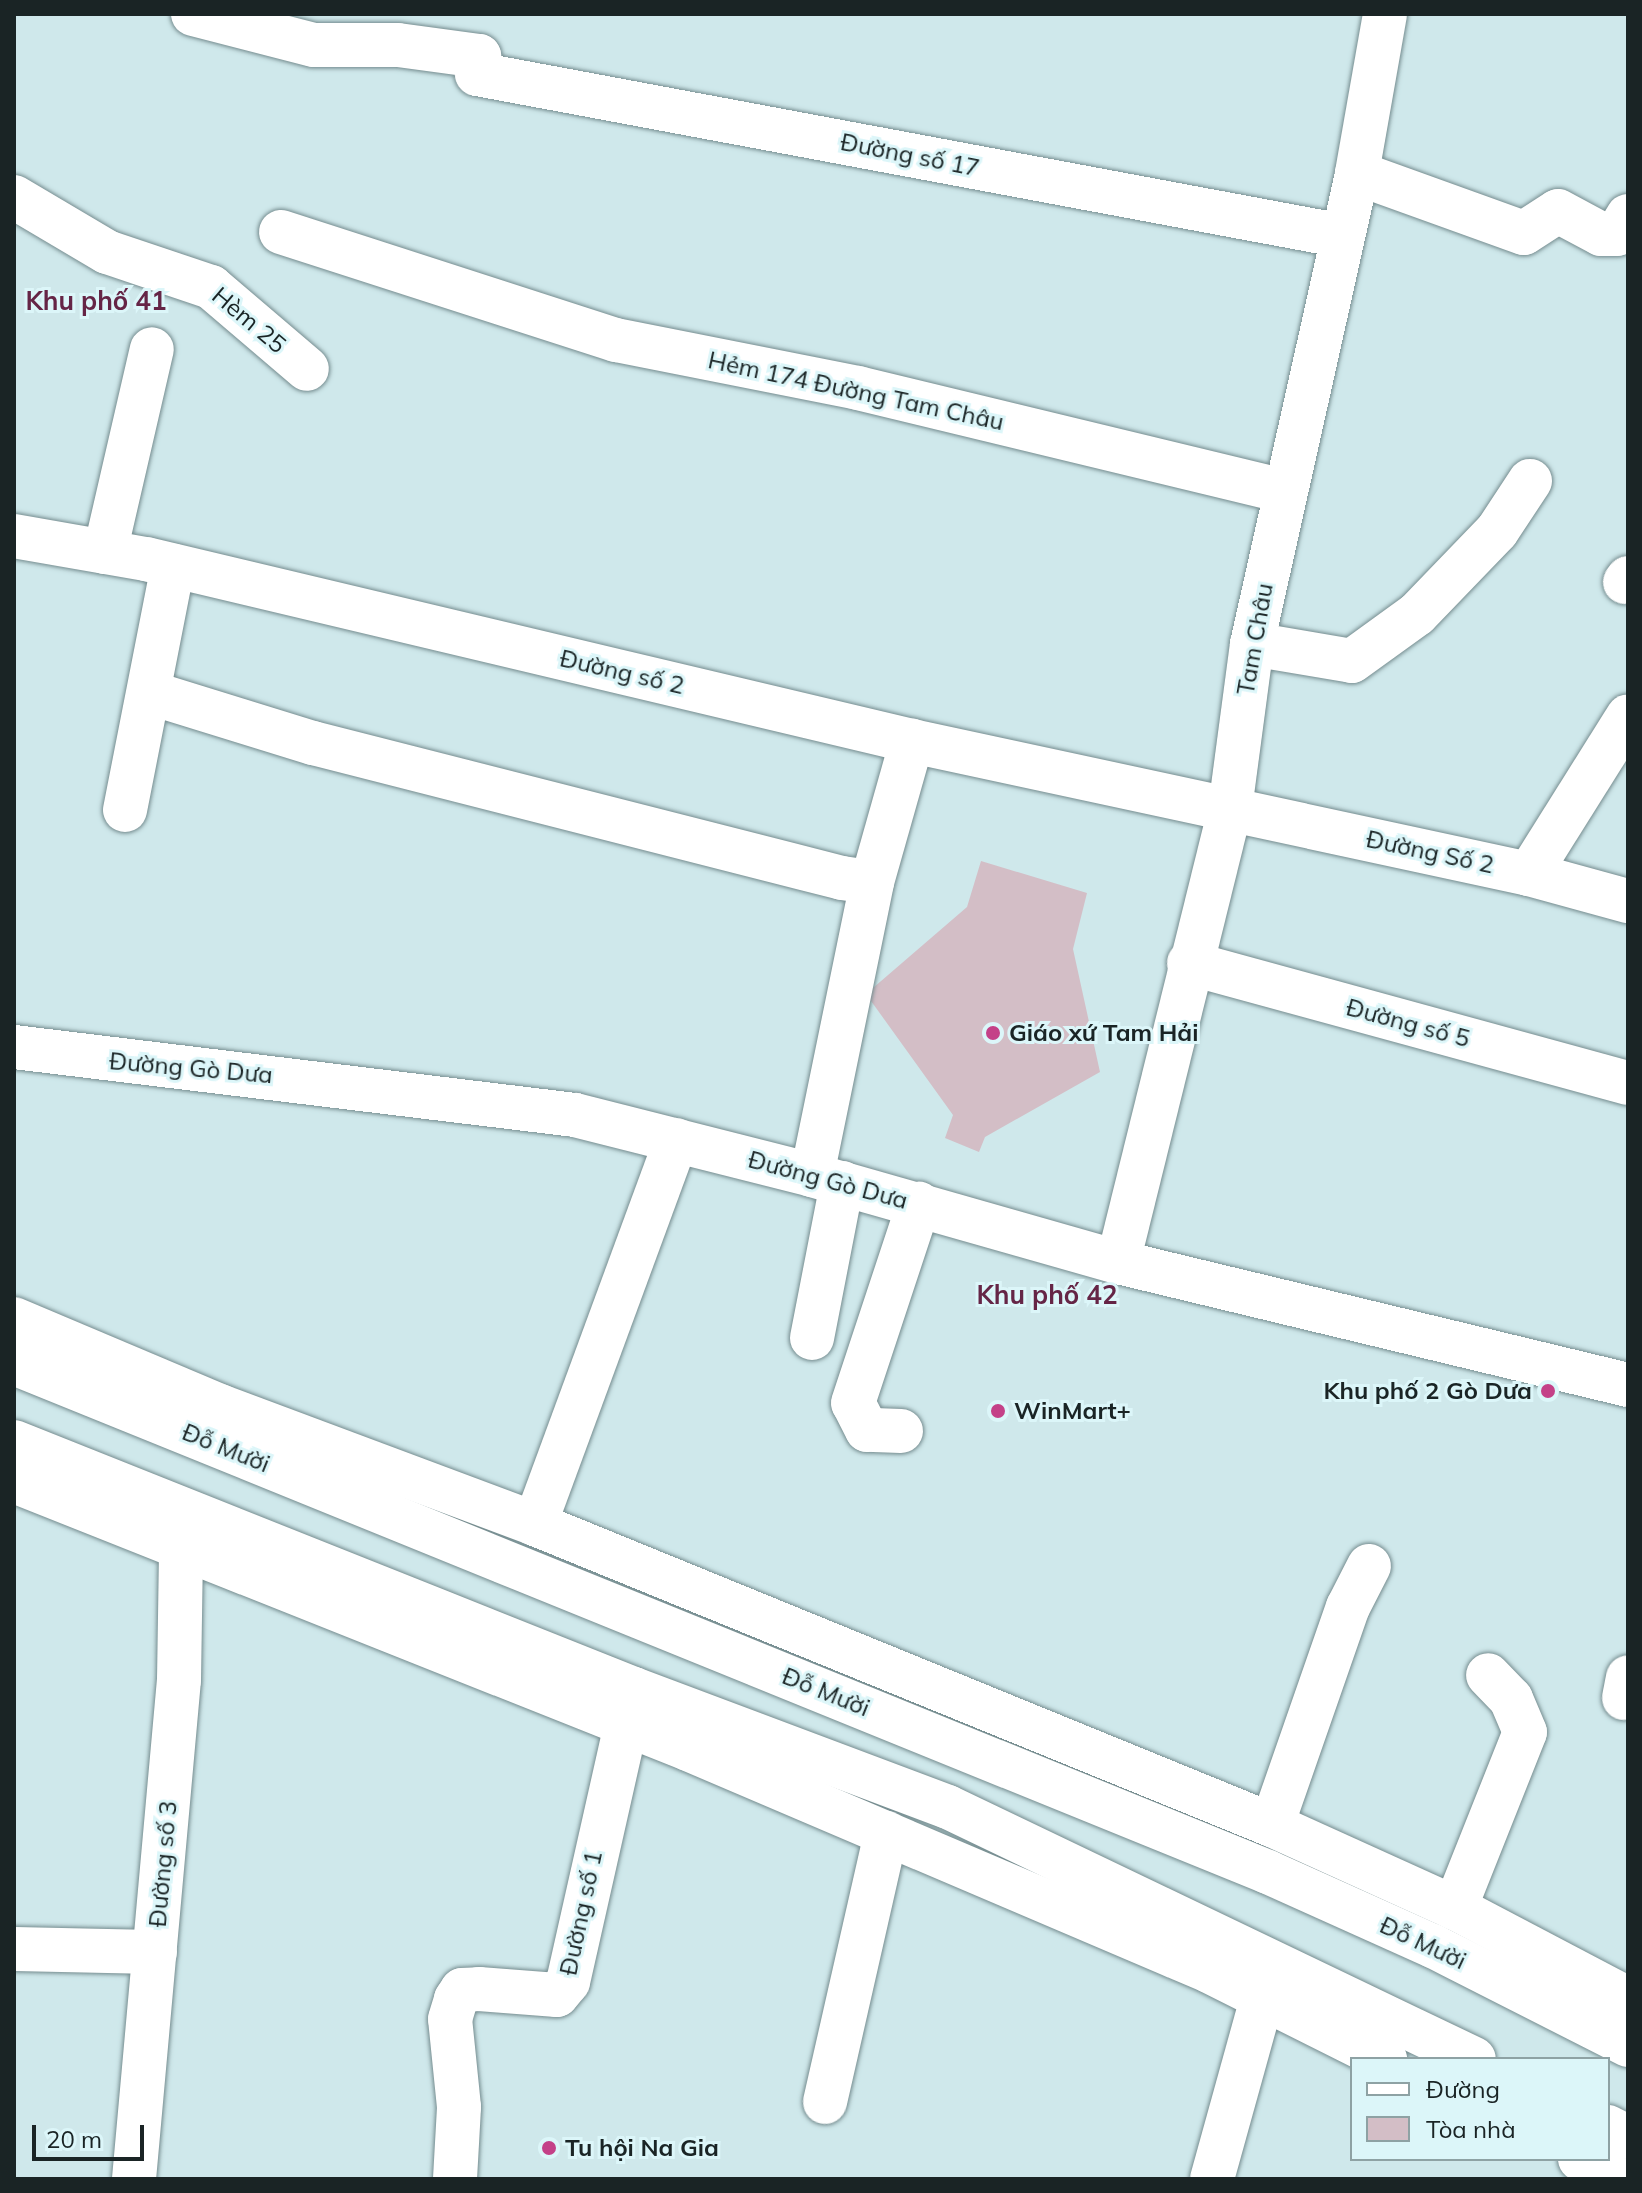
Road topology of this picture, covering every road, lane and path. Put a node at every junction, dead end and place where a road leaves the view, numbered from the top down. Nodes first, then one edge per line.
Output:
1 (193, 14) edge
2 (1385, 14) edge
3 (401, 29) edge
4 (1357, 173) junction
5 (14, 197) edge
6 (1628, 216) edge
7 (281, 232) dead end
8 (1343, 236) junction
9 (152, 349) dead end
10 (307, 369) dead end
11 (1530, 481) dead end
12 (1284, 491) junction
13 (14, 536) edge
14 (105, 552) junction
15 (173, 566) junction
16 (1252, 644) junction
17 (151, 693) junction
18 (1628, 716) edge
19 (912, 741) junction
20 (1230, 809) junction
21 (125, 810) dead end
22 (1529, 874) junction
23 (872, 882) junction
24 (1628, 901) edge
25 (1189, 963) junction
26 (14, 1047) edge
27 (1628, 1083) edge
28 (676, 1140) junction
29 (827, 1179) junction
30 (919, 1204) junction
31 (1118, 1262) junction
32 (14, 1319) edge
33 (812, 1338) dead end
34 (14, 1363) edge
35 (1628, 1385) edge
36 (220, 1406) junction
37 (159, 1421) junction
38 (901, 1431) dead end
39 (14, 1442) edge
40 (14, 1481) edge
41 (535, 1524) junction
42 (181, 1548) junction
43 (1369, 1566) dead end
44 (1488, 1675) dead end
45 (629, 1707) junction
46 (1272, 1825) junction
47 (886, 1833) junction
48 (1455, 1908) junction
49 (14, 1949) edge
50 (155, 1952) junction
51 (1262, 1999) junction
52 (1628, 1999) edge
53 (1628, 2045) edge
54 (1381, 2057) edge
55 (1470, 2057) edge
56 (825, 2102) dead end
57 (1610, 2128) edge
58 (1628, 2137) edge
59 (1584, 2161) edge
60 (134, 2179) edge
61 (455, 2179) edge
62 (1212, 2179) edge
63 (1617, 2179) edge

1 - 3 main road
2 - 4 main road, Tam Châu
3 - 8 main road, Đường số 17
4 - 6 main road
4 - 8 main road, Tam Châu
5 - 10 main road, Hèm 25
7 - 12 main road, Hẻm 174 Đường Tam Châu
8 - 12 main road, Tam Châu
9 - 14 main road
11 - 16 main road
12 - 16 main road, Tam Châu
13 - 14 main road, Đường số 2
14 - 15 main road, Đường số 2
15 - 17 main road
15 - 19 main road, Đường số 2
16 - 20 main road, Tam Châu
17 - 21 main road
17 - 23 main road
18 - 22 main road
19 - 20 main road, Đường số 2
19 - 23 main road
20 - 22 main road, Đường Số 2
20 - 25 main road, Tam Châu
22 - 24 main road, Đường Số 2
23 - 29 main road
25 - 27 main road, Đường số 5
25 - 31 main road, Tam Châu
26 - 28 main road, Đường Gò Dưa
28 - 29 main road, Đường Gò Dưa
28 - 41 main road
29 - 30 main road, Đường Gò Dưa
29 - 33 main road
30 - 31 main road, Đường Gò Dưa
30 - 38 main road
31 - 35 main road, Đường Gò Dưa
32 - 36 main road, Đỗ Mười
34 - 37 main road, Đỗ Mười
36 - 37 main road
36 - 41 main road, Đỗ Mười
37 - 53 main road, Đỗ Mười
39 - 45 main road
40 - 42 main road
41 - 46 main road, Đỗ Mười
42 - 45 main road
42 - 50 main road, Đường số 3
43 - 46 main road
44 - 48 main road
45 - 47 main road
45 - 55 main road
45 - 61 main road, Đường số 1
46 - 48 main road, Đỗ Mười
47 - 51 main road
47 - 56 main road
48 - 52 main road, Đỗ Mười
49 - 50 main road
50 - 60 main road, Đường số 3
51 - 54 main road
51 - 62 main road
57 - 58 main road
59 - 63 main road

